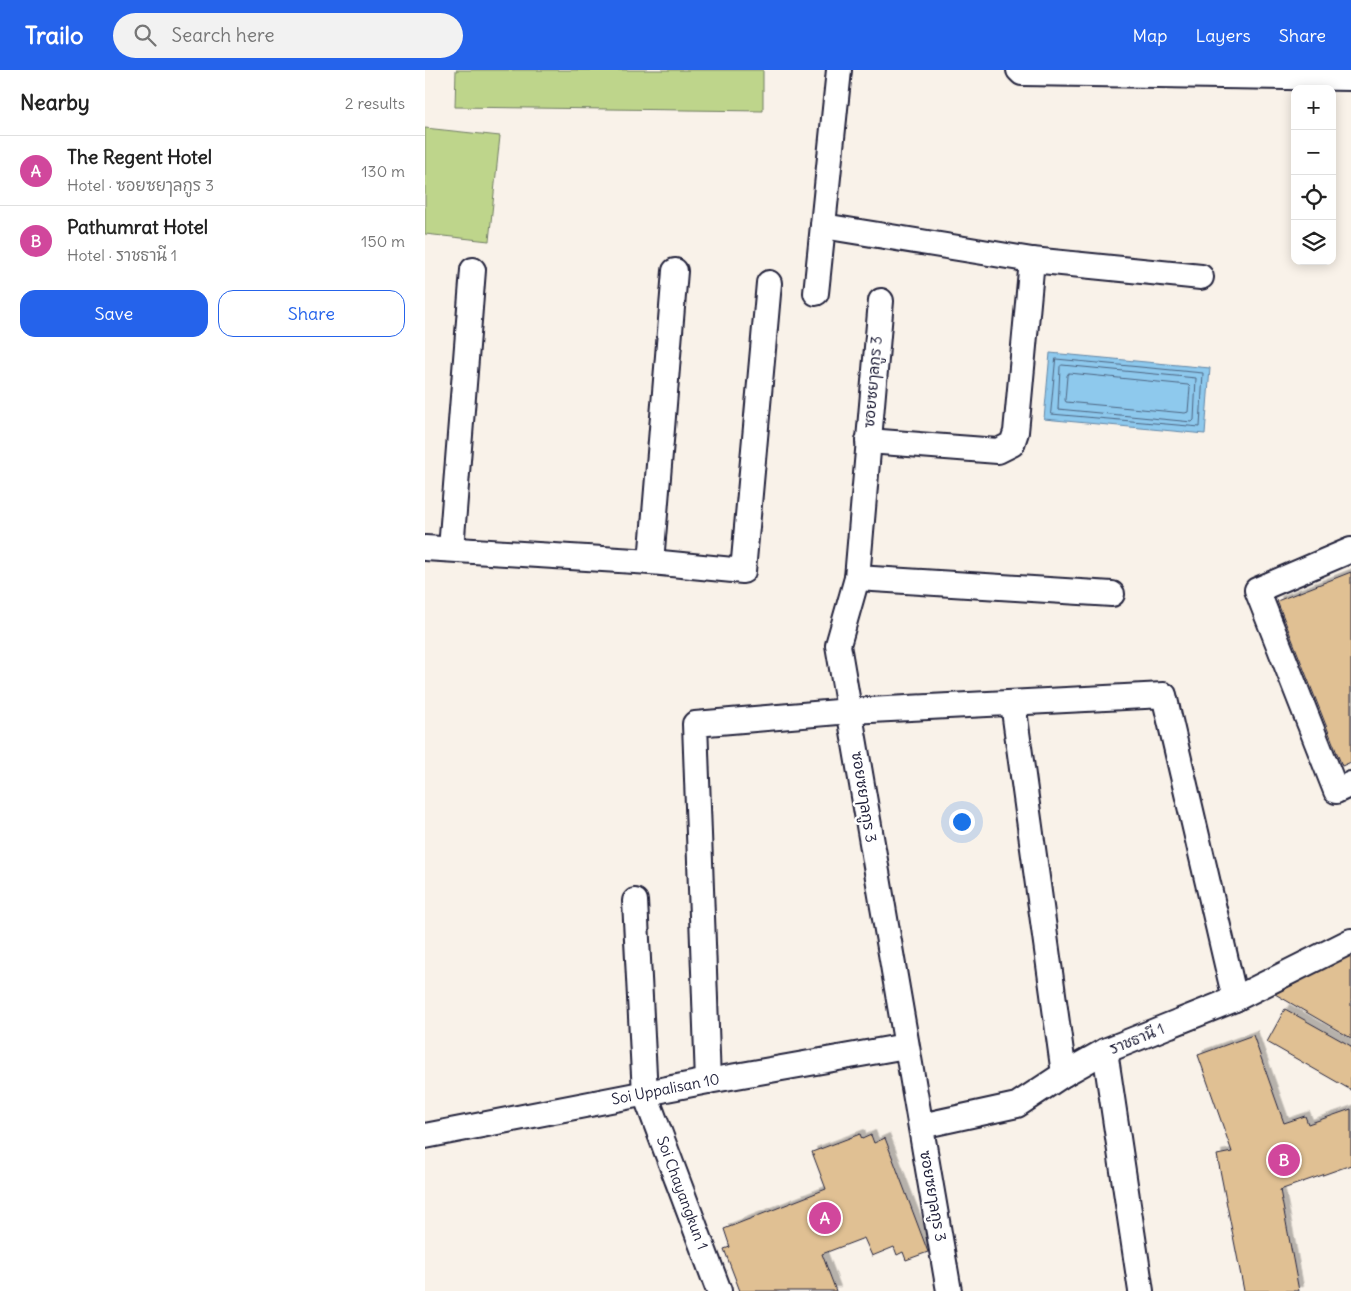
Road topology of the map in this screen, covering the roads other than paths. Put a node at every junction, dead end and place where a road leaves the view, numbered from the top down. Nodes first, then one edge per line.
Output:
1 (839, 70) edge
2 (1019, 70) edge
3 (1351, 78) edge
4 (823, 226) junction
5 (1032, 260) junction
6 (473, 270) dead end
7 (675, 271) dead end
8 (1201, 277) dead end
9 (769, 283) dead end
10 (816, 293) dead end
11 (881, 301) dead end
12 (868, 441) junction
13 (425, 548) edge
14 (451, 550) junction
15 (1351, 550) edge
16 (651, 562) junction
17 (857, 578) junction
18 (1111, 594) dead end
19 (1013, 703) junction
20 (850, 711) junction
21 (1351, 784) edge
22 (635, 900) dead end
23 (1351, 941) edge
24 (1235, 999) junction
25 (906, 1046) junction
26 (1105, 1051) junction
27 (1064, 1074) junction
28 (708, 1081) junction
29 (645, 1094) junction
30 (921, 1126) junction
31 (425, 1136) edge
32 (719, 1291) edge
33 (949, 1291) edge
34 (1141, 1291) edge

1 - 4 street
2 - 3 street
4 - 5 street
4 - 10 street
5 - 8 street
5 - 12 street
6 - 14 street
7 - 16 street
9 - 16 street
11 - 12 street, ซอยซยๅลกูร 3
12 - 17 street, ซอยซยๅลกูร 3
13 - 14 street
14 - 16 street
15 - 21 street
17 - 18 street
17 - 20 street, ซอยซยๅลกูร 3
19 - 20 street
19 - 24 street
19 - 27 street
20 - 25 street, ซอยซยๅลกูร 3
20 - 28 street
22 - 29 street, Soi Chayangkun 1
23 - 24 street, ราชธานี 1
24 - 26 street, ราชธานี 1
25 - 28 street, Soi Uppalisan 10
25 - 30 street, ซอยซยๅลกูร 3
26 - 27 street, ราชธานี 1
26 - 34 street
27 - 30 street, ราชธานี 1
28 - 29 street, Soi Uppalisan 10
29 - 31 street, Soi Uppalisan 10
29 - 32 street, Soi Chayangkun 1
30 - 33 street, ซอยซยๅลกูร 3

